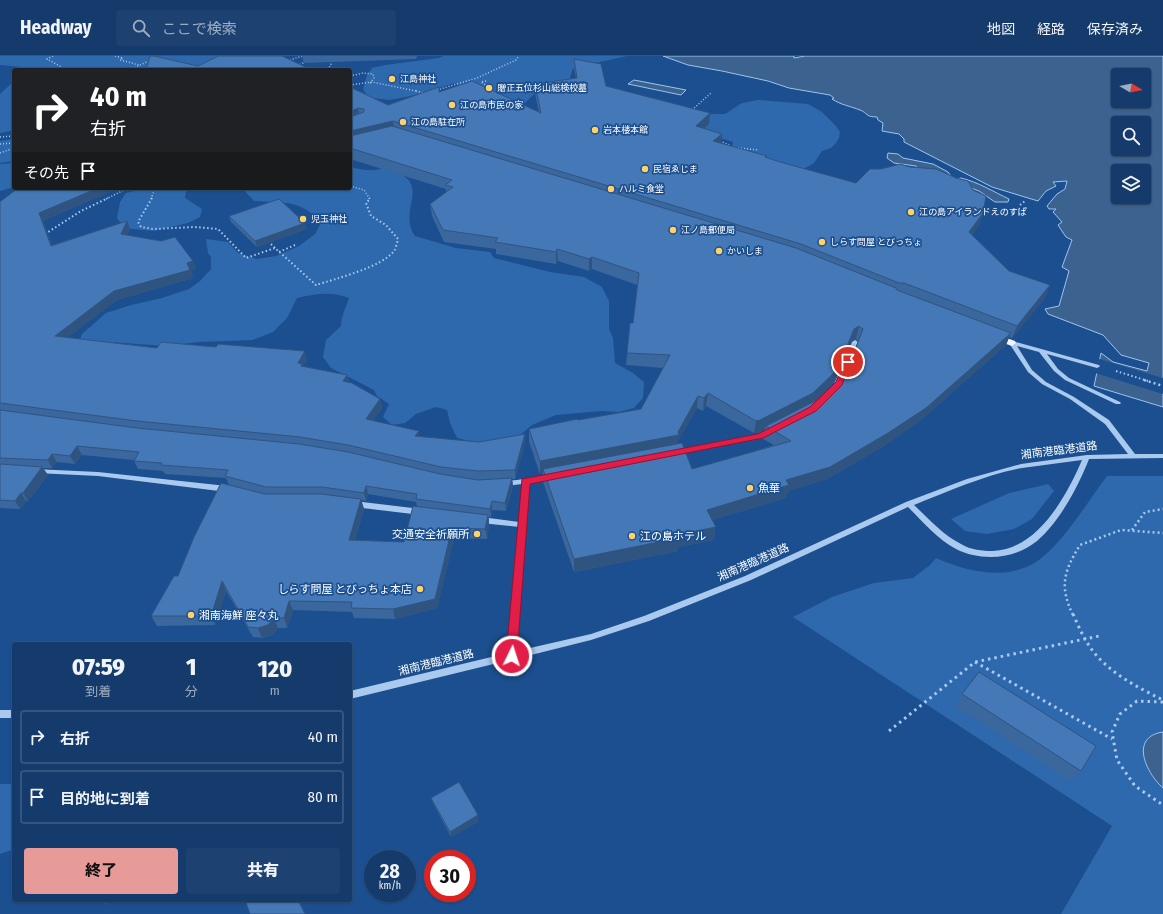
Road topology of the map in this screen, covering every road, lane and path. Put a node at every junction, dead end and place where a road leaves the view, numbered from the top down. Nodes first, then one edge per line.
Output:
1 (53, 56) edge
2 (115, 56) edge
3 (302, 56) edge
4 (335, 56) edge
5 (519, 56) edge
6 (153, 59) edge
7 (307, 61) dead end
8 (281, 62) edge
9 (140, 65) junction
10 (296, 66) edge
11 (63, 68) edge
12 (133, 68) edge
13 (329, 68) edge
14 (352, 76) edge
15 (486, 81) dead end
16 (372, 82) junction
17 (459, 84) junction
18 (352, 85) edge
19 (369, 85) dead end
20 (487, 86) edge
21 (462, 88) edge
22 (434, 90) edge
23 (428, 92) edge
24 (711, 93) dead end
25 (433, 95) edge
26 (416, 96) edge
27 (692, 110) edge
28 (12, 136) edge
29 (0, 137) edge
30 (718, 140) edge
31 (12, 143) edge
32 (0, 144) edge
33 (12, 149) edge
34 (759, 150) dead end
35 (0, 153) edge
36 (352, 187) edge
37 (124, 190) edge
38 (154, 190) edge
39 (1025, 201) dead end
40 (1020, 205) dead end
41 (42, 237) edge
42 (271, 244) edge
43 (295, 245) dead end
44 (275, 248) junction
45 (279, 252) junction
46 (983, 332) edge
47 (855, 342) edge
48 (1012, 344) junction
49 (1041, 351) junction
50 (1097, 366) joint
51 (1163, 386) edge
52 (834, 388) edge
53 (1118, 403) dead end
54 (780, 426) edge
55 (671, 453) edge
56 (1132, 456) junction
57 (1163, 456) edge
58 (1087, 457) junction
59 (30, 470) edge
60 (562, 474) edge
61 (526, 481) junction
62 (494, 484) edge
63 (236, 491) edge
64 (346, 503) edge
65 (910, 504) junction
66 (1163, 509) edge
67 (430, 513) edge
68 (476, 519) edge
69 (522, 525) junction
70 (1132, 531) junction
71 (1163, 533) edge
72 (1099, 636) dead end
73 (1084, 638) junction
74 (512, 656) junction
75 (975, 662) junction
76 (352, 695) edge
77 (1163, 701) edge
78 (0, 714) edge
79 (12, 714) edge
80 (889, 731) dead end
81 (1113, 739) junction
82 (1163, 806) edge

1 - 11 path
2 - 9 path
3 - 8 path
4 - 13 path
5 - 17 path
6 - 9 path
7 - 10 path
9 - 12 path
14 - 16 path
15 - 20 path
16 - 18 path
16 - 19 path
16 - 25 path, bridge
17 - 21 path
17 - 22 path
23 - 26 path
24 - 27 path
28 - 29 path
30 - 34 path
31 - 32 path
33 - 35 path
36 - 45 path
37 - 41 path
38 - 44 path
39 - 40 path
42 - 44 path
43 - 45 path
44 - 45 path
46 - 48 main road
47 - 52 street
48 - 49 street
48 - 56 street
49 - 50 street
49 - 53 street
50 - 51 path
54 - 55 street
56 - 57 street, 湘南港臨港道路
56 - 58 street, 湘南港臨港道路
58 - 65 street, 湘南港臨港道路
58 - 65 street
59 - 63 street
60 - 61 street
61 - 62 street
61 - 69 street
64 - 67 street
65 - 74 street, 湘南港臨港道路
66 - 70 path
68 - 69 street
69 - 74 street
70 - 71 path
70 - 73 path
72 - 73 path
73 - 75 path
73 - 77 path
74 - 76 street, 湘南港臨港道路
75 - 80 path
75 - 81 path
77 - 81 path
78 - 79 street
81 - 82 path

